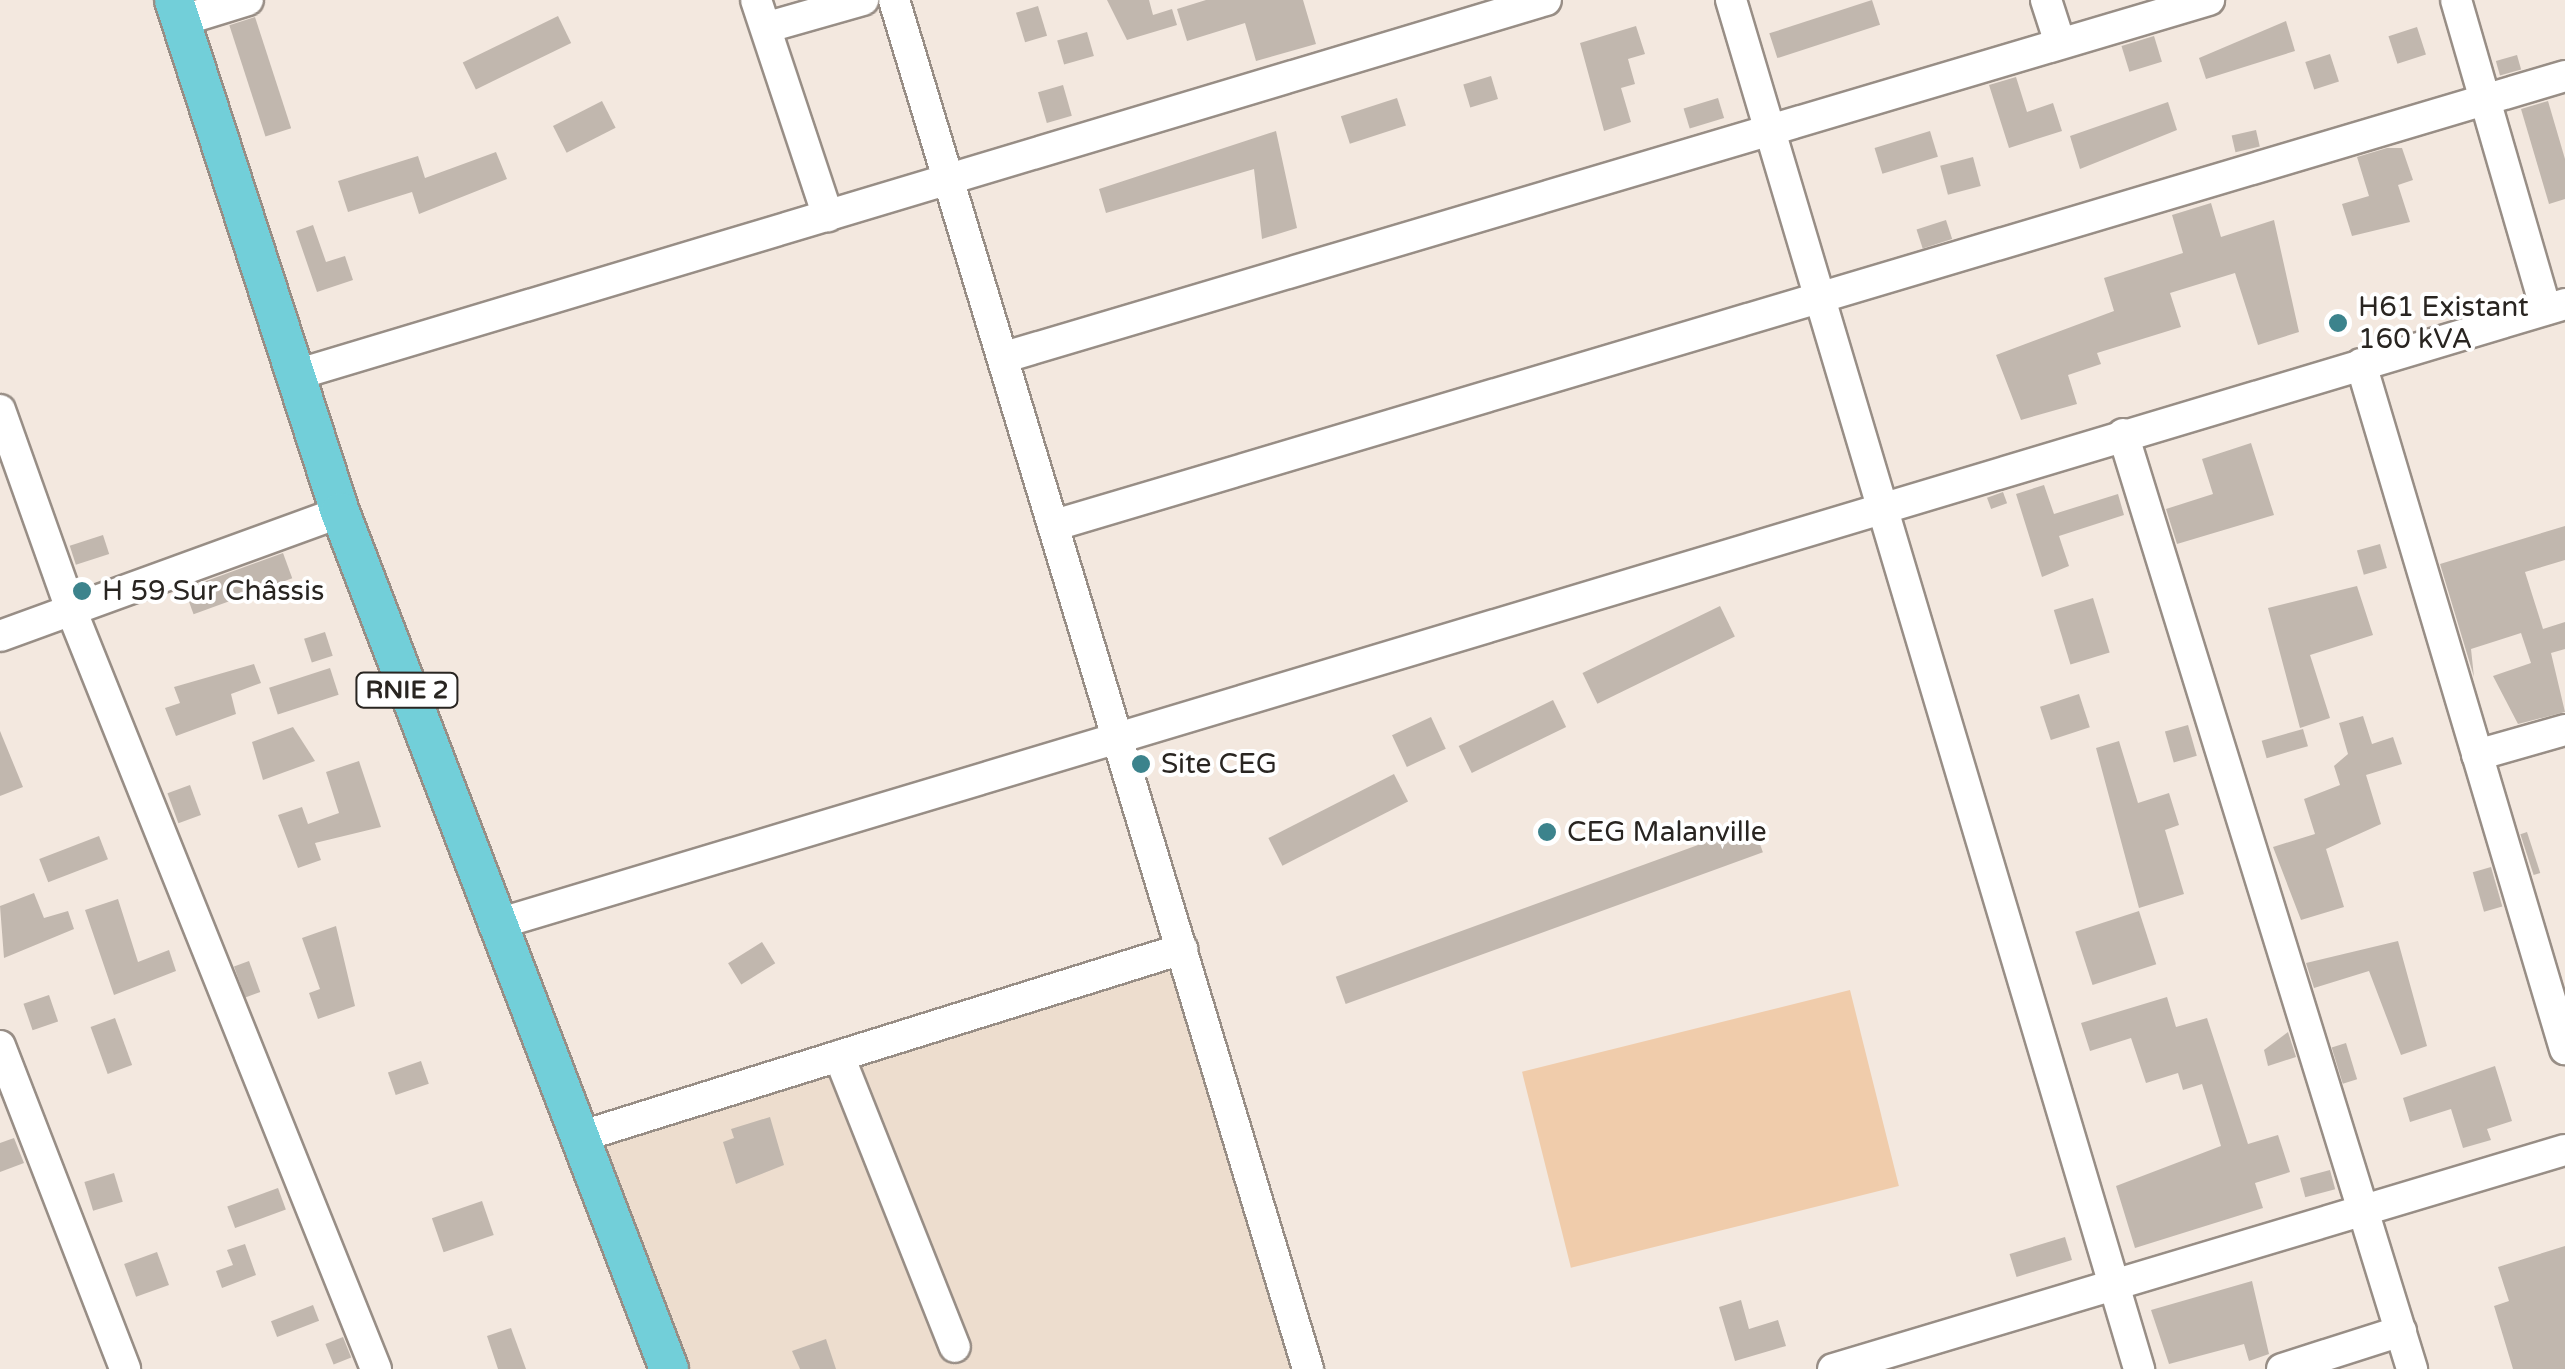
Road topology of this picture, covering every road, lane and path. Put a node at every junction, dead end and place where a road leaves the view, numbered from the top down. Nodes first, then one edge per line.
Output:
1 (248, 0) edge
2 (864, 0) edge
3 (894, 0) edge
4 (1546, 0) edge
5 (1731, 0) edge
6 (2046, 0) edge
7 (2209, 0) edge
8 (2456, 0) edge
9 (177, 10) edge
10 (762, 13) edge
11 (2060, 43) junction
12 (2565, 76) edge
13 (2486, 100) junction
14 (1770, 128) junction
15 (950, 179) junction
16 (828, 216) junction
17 (1820, 301) junction
18 (2556, 306) edge
19 (1005, 357) junction
20 (2361, 364) junction
21 (292, 376) junction
22 (0, 410) edge
23 (2124, 434) junction
24 (1884, 510) junction
25 (340, 512) junction
26 (1056, 525) junction
27 (70, 607) junction
28 (0, 636) edge
29 (2565, 730) edge
30 (1118, 731) junction
31 (2478, 754) junction
32 (494, 925) junction
33 (1182, 950) junction
34 (0, 1046) edge
35 (2565, 1049) edge
36 (839, 1056) junction
37 (579, 1137) junction
38 (2565, 1150) edge
39 (2366, 1210) junction
40 (2115, 1285) junction
41 (2401, 1331) junction
42 (955, 1347) dead end
43 (125, 1369) edge
44 (376, 1369) edge
45 (669, 1369) edge
46 (1308, 1369) edge
47 (1833, 1369) edge
48 (2138, 1369) edge
49 (2282, 1369) edge
50 (2412, 1369) edge

1 - 9 street
2 - 10 street
3 - 15 street
4 - 15 street
5 - 14 street
6 - 11 street
7 - 11 street
8 - 13 street
9 - 21 main road, RNIE 2 / RNIE 2
10 - 16 street
11 - 14 street
12 - 13 street
13 - 17 street
13 - 18 street
14 - 17 street
14 - 19 street
15 - 16 street
15 - 19 street
16 - 21 street
17 - 24 street
17 - 26 street
18 - 20 street
19 - 26 street
20 - 23 street
20 - 31 street
21 - 25 main road, RNIE 2 / RNIE 2
22 - 27 street
23 - 24 street
23 - 39 street
24 - 30 street
24 - 40 street
25 - 27 street
25 - 32 main road, RNIE 2 / RNIE 2
26 - 30 street
27 - 28 street
27 - 44 street
29 - 31 street
30 - 32 street
30 - 33 street
31 - 35 street
32 - 37 main road, RNIE 2 / RNIE 2
33 - 36 street
33 - 46 street
34 - 43 street
36 - 37 street
36 - 42 street
37 - 45 main road, RNIE 2 / RNIE 2
38 - 39 street
39 - 40 street
39 - 41 street
40 - 47 street
40 - 48 street
41 - 49 street
41 - 50 street

